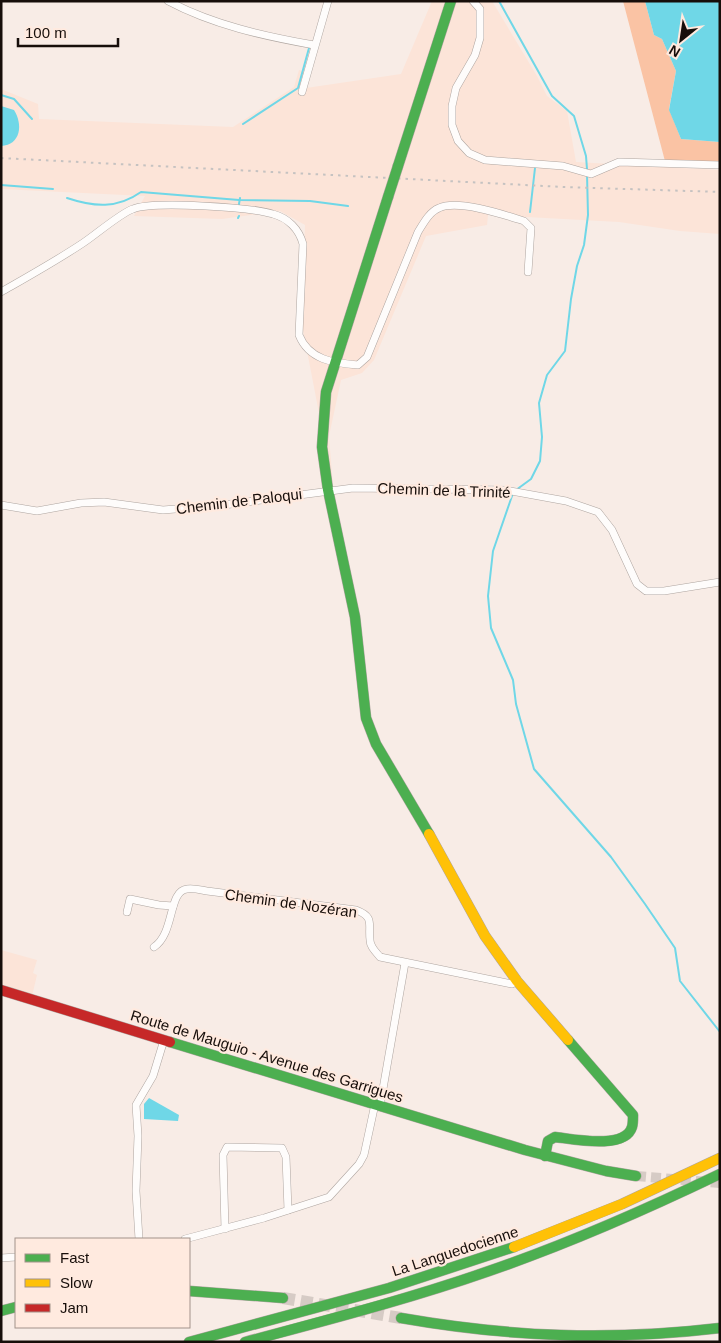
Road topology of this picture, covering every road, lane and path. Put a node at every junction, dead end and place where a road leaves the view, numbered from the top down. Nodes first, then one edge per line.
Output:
1 (168, 1) edge
2 (328, 1) edge
3 (451, 1) edge
4 (473, 1) edge
5 (314, 45) junction
6 (302, 92) dead end
7 (720, 165) edge
8 (528, 272) dead end
9 (1, 292) edge
10 (334, 363) junction
11 (328, 490) junction
12 (1, 505) edge
13 (720, 582) edge
14 (173, 906) junction
15 (127, 912) dead end
16 (154, 946) dead end
17 (405, 964) junction
18 (517, 981) junction
19 (1, 990) edge
20 (164, 1040) junction
21 (377, 1105) junction
22 (545, 1156) junction
23 (720, 1158) edge
24 (720, 1174) edge
25 (636, 1176) tunnel mouth
26 (288, 1210) junction
27 (225, 1228) junction
28 (139, 1238) edge
29 (189, 1238) edge
30 (15, 1257) edge
31 (1, 1258) edge
32 (190, 1291) edge
33 (283, 1298) tunnel mouth
34 (15, 1307) edge
35 (1, 1311) edge
36 (401, 1318) tunnel mouth
37 (720, 1328) edge
38 (189, 1342) edge
39 (245, 1342) edge

1 - 5 street
2 - 5 street
3 - 10 main road, bridge
4 - 7 street
5 - 6 street
8 - 10 street
9 - 10 street
10 - 11 main road
11 - 12 street, Chemin de Paloqui
11 - 13 street, Chemin de la Trinité
11 - 18 main road
14 - 15 street
14 - 16 street
14 - 17 street, Chemin de Nozéran
17 - 18 street, Chemin de Nozéran
17 - 21 street
18 - 22 main road
19 - 20 main road, Route de Mauguio - Avenue des Garrigues
20 - 21 main road, Route de Mauguio - Avenue des Garrigues
20 - 28 street
21 - 22 main road, Route de Mauguio - Avenue des Garrigues
21 - 26 street
22 - 25 main road, Route de Mauguio - Avenue des Garrigues
23 - 38 main road, La Languedocienne
24 - 39 main road, La Languedocienne
26 - 27 street
26 - 27 street
27 - 29 street
30 - 31 street
32 - 33 main road
34 - 35 main road
36 - 37 main road

